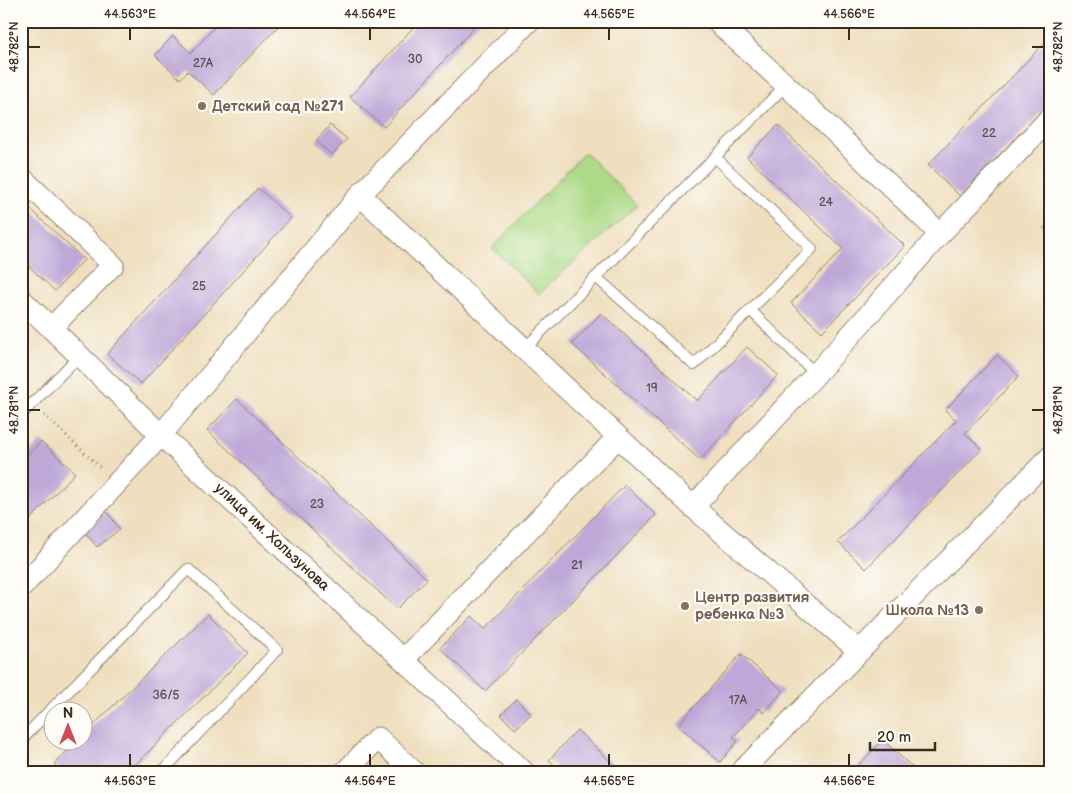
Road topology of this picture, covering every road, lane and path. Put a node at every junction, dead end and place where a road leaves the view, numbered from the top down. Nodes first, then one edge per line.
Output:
1 (529, 21) edge
2 (716, 21) edge
3 (786, 85) junction
4 (1051, 117) edge
5 (714, 157) junction
6 (21, 178) edge
7 (360, 196) junction
8 (940, 234) junction
9 (596, 278) junction
10 (21, 299) edge
11 (750, 310) junction
12 (51, 328) junction
13 (524, 349) junction
14 (80, 356) junction
15 (816, 374) junction
16 (32, 404) junction
17 (21, 416) edge
18 (161, 434) junction
19 (618, 438) junction
20 (1051, 456) edge
21 (117, 483) junction
22 (693, 508) junction
23 (21, 588) edge
24 (859, 651) junction
25 (404, 660) junction
26 (21, 740) edge
27 (516, 770) edge
28 (161, 773) edge
29 (344, 773) edge
30 (415, 773) edge
31 (740, 773) edge

1 - 7 street
2 - 3 street
3 - 5 lane
3 - 8 street
4 - 8 street
5 - 9 lane
5 - 11 lane
6 - 12 street
7 - 13 street
7 - 18 street
8 - 15 street
9 - 11 lane
9 - 13 lane
10 - 12 street, улица им. Хользунова
11 - 15 lane
12 - 14 street, улица им. Хользунова
13 - 19 street
14 - 16 lane
14 - 18 street, улица им. Хользунова
15 - 22 street
16 - 17 lane
16 - 21 path
18 - 21 street
18 - 25 street, улица им. Хользунова
19 - 22 street
19 - 25 street
20 - 24 street
21 - 23 street
22 - 24 street
24 - 31 street
25 - 27 street, улица им. Хользунова
26 - 28 lane
29 - 30 street

